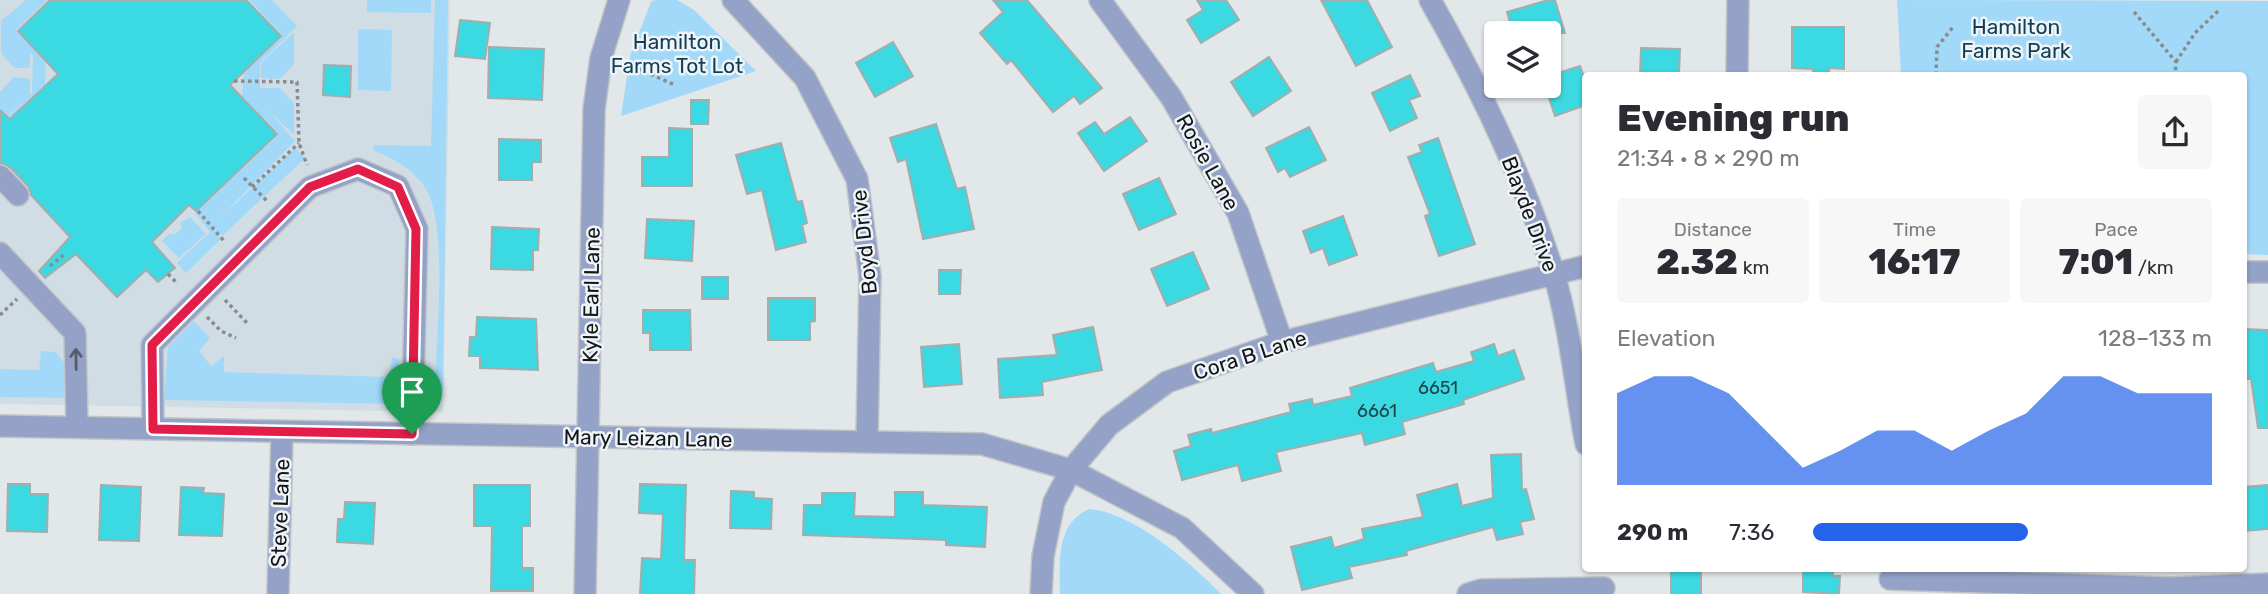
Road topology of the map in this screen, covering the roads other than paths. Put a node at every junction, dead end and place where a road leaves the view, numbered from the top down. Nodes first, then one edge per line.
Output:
1 (619, 0) edge
2 (733, 0) edge
3 (1100, 0) edge
4 (1430, 0) edge
5 (1738, 0) edge
6 (1737, 72) edge
7 (0, 176) edge
8 (18, 195) dead end
9 (0, 253) edge
10 (1582, 267) edge
11 (2247, 272) edge
12 (2268, 272) edge
13 (1554, 274) junction
14 (1282, 342) junction
15 (1582, 423) edge
16 (0, 426) edge
17 (77, 427) junction
18 (153, 429) junction
19 (282, 432) junction
20 (412, 434) junction
21 (589, 438) junction
22 (867, 441) junction
23 (1071, 470) junction
24 (1890, 581) edge
25 (1603, 583) edge
26 (2268, 584) edge
27 (2169, 591) edge
28 (278, 594) edge
29 (585, 594) edge
30 (1041, 594) edge
31 (1253, 594) edge
32 (1468, 594) edge

1 - 21 street, Kyle Earl Lane
2 - 22 street, Boyd Drive
3 - 14 street, Rosie Lane
4 - 13 street, Blayde Drive
5 - 6 street
7 - 8 street
17 -> 9 street
10 - 13 street, Cora B Lane
11 - 12 street
13 - 14 street, Cora B Lane
13 - 15 street, Blayde Drive
14 - 23 street, Cora B Lane
16 - 17 street, Mary Leizan Lane
17 - 18 street, Mary Leizan Lane
18 - 19 street, Mary Leizan Lane
18 - 20 street
19 - 20 street, Mary Leizan Lane
19 - 28 street, Steve Lane
20 - 21 street, Mary Leizan Lane
21 - 22 street, Mary Leizan Lane
21 - 29 street, Kyle Earl Lane
22 - 23 street, Mary Leizan Lane
23 - 30 street, Cora B Lane
23 - 31 street, Mary Leizan Lane
24 - 27 street
25 - 32 street
26 - 27 street

